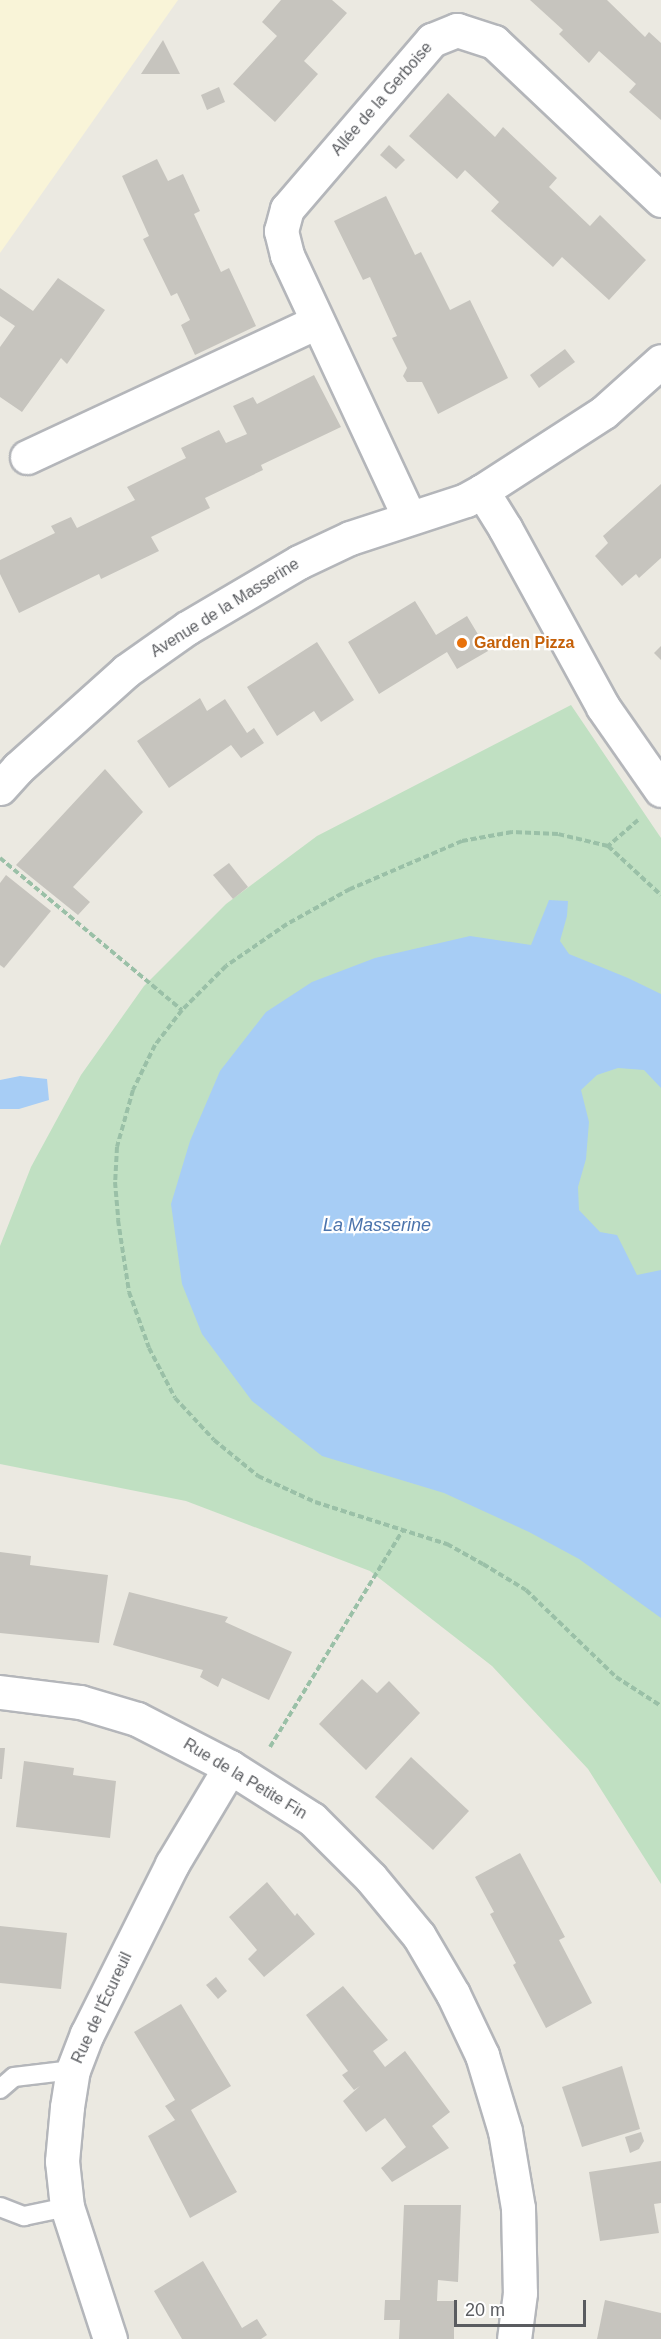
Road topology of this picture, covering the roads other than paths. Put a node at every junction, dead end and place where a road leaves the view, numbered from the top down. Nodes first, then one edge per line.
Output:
1 (661, 200) edge
2 (316, 322) junction
3 (661, 361) edge
4 (27, 457) dead end
5 (482, 491) junction
6 (409, 517) junction
7 (0, 788) edge
8 (652, 802) edge
9 (0, 1692) edge
10 (239, 1773) junction
11 (74, 2070) junction
12 (0, 2089) edge
13 (0, 2207) edge
14 (67, 2207) junction
15 (110, 2339) edge
16 (514, 2339) edge

1 - 2 street, Allée de la Gerboise
2 - 4 street
2 - 6 street, Allée de la Gerboise
3 - 5 street, Avenue de la Masserine
5 - 6 street, Avenue de la Masserine
5 - 8 street
6 - 7 street, Avenue de la Masserine
9 - 10 street, Rue de la Petite Fin
10 - 11 street, Rue de l'Écureuil
10 - 16 street, Rue de la Petite Fin
11 - 12 lane
11 - 14 street, Rue de l'Écureuil
13 - 14 lane
14 - 15 street, Rue de l'Écureuil

